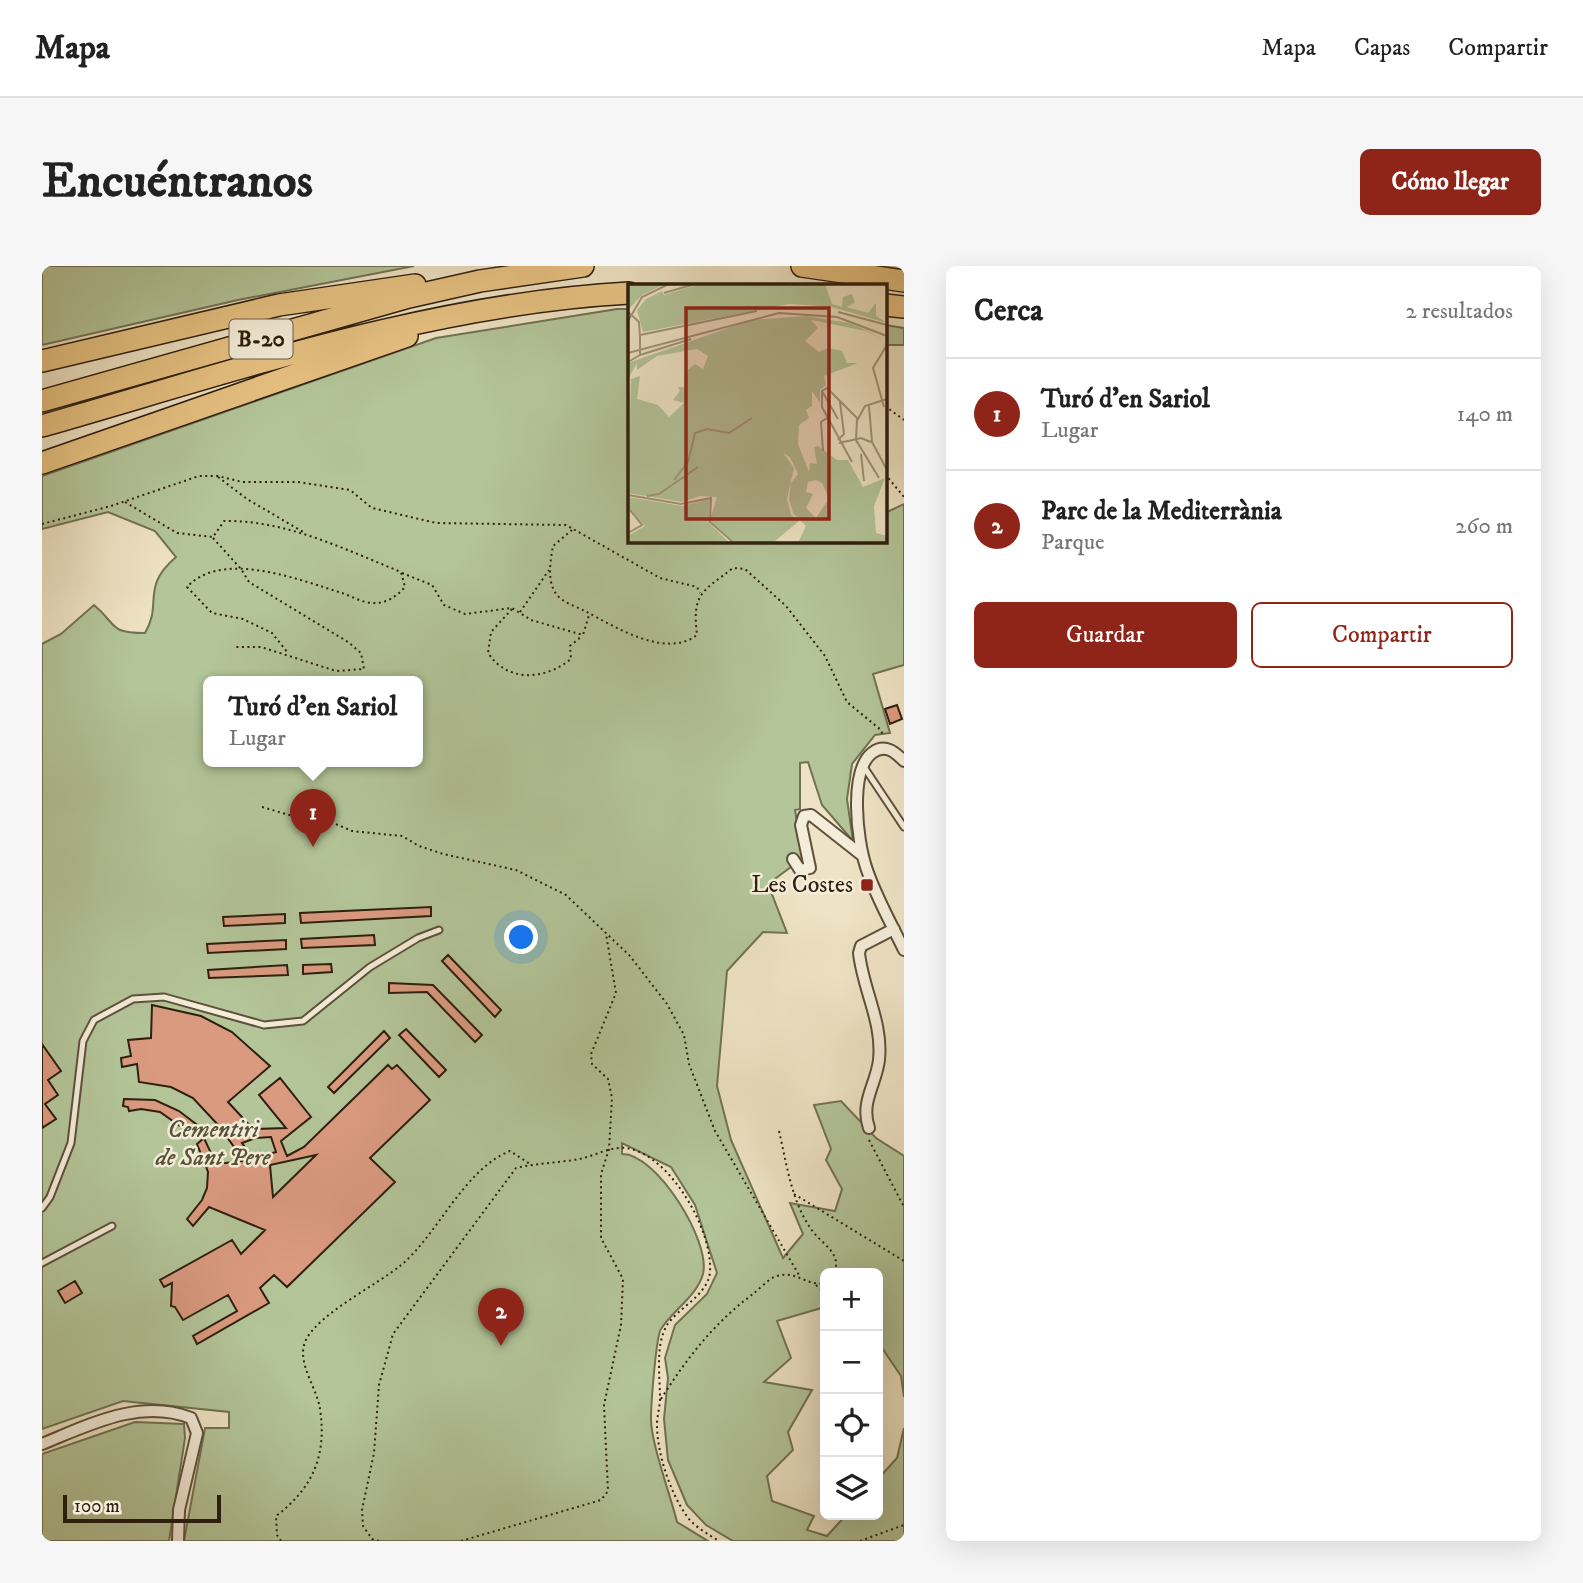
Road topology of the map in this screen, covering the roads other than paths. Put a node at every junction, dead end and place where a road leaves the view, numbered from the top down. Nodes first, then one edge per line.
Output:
1 (583, 266) edge
2 (802, 266) edge
3 (480, 281) junction
4 (904, 281) edge
5 (628, 293) edge
6 (886, 305) edge
7 (904, 307) edge
8 (475, 310) junction
9 (42, 361) edge
10 (42, 401) edge
11 (42, 426) edge
12 (42, 463) edge
13 (904, 761) edge
14 (862, 765) junction
15 (904, 827) edge
16 (863, 856) junction
17 (793, 859) dead end
18 (894, 929) junction
19 (439, 930) dead end
20 (904, 950) edge
21 (869, 1128) road end
22 (42, 1208) edge
23 (112, 1226) dead end
24 (42, 1263) edge
25 (42, 1444) edge
26 (178, 1541) edge

1 - 3 highway, B-20
2 - 4 highway
3 - 9 highway
3 - 10 highway, B-20
5 - 8 highway, B-20
6 - 7 highway
8 - 11 highway, B-20
8 - 12 highway
13 - 14 street
14 - 15 lane
14 - 16 street
16 - 17 street
16 - 18 street
18 - 20 street
18 - 21 street
19 - 22 lane
23 - 24 lane
25 - 26 street

